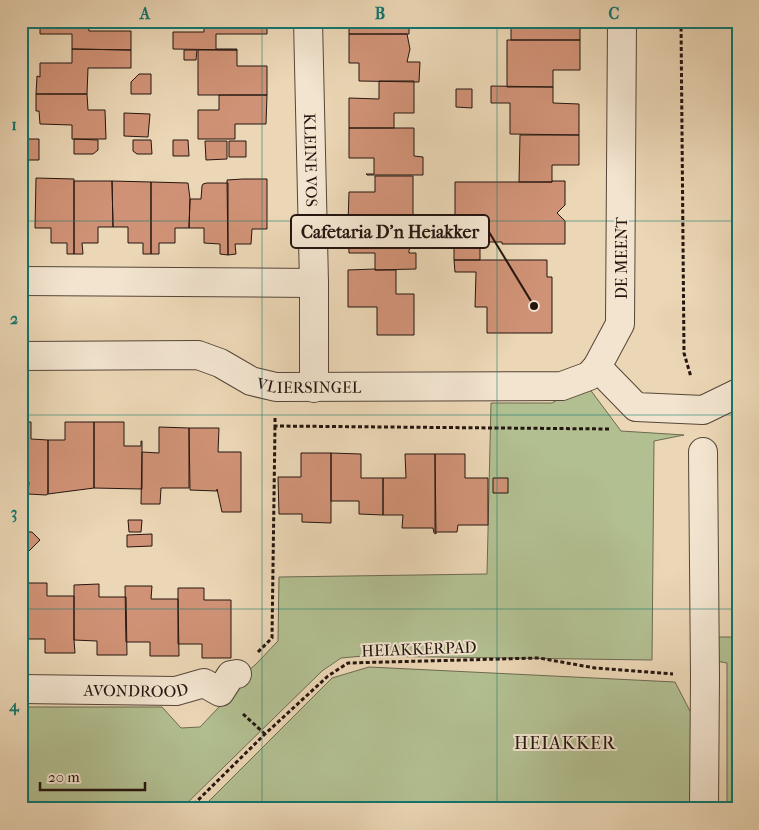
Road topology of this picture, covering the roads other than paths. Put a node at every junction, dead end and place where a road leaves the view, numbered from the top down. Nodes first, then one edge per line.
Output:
1 (308, 21) edge
2 (622, 21) edge
3 (21, 281) edge
4 (314, 283) junction
5 (21, 356) edge
6 (597, 366) junction
7 (314, 388) junction
8 (738, 393) edge
9 (703, 452) dead end
10 (236, 674) road end
11 (21, 689) edge
12 (704, 809) edge

1 - 4 street, KLEINE VOS
2 - 6 street, DE MEENT
3 - 4 street
4 - 7 street, KLEINE VOS
5 - 7 street, VLIERSINGEL
6 - 7 street, VLIERSINGEL
6 - 8 street
9 - 12 street
10 - 11 street, AVONDROOD

